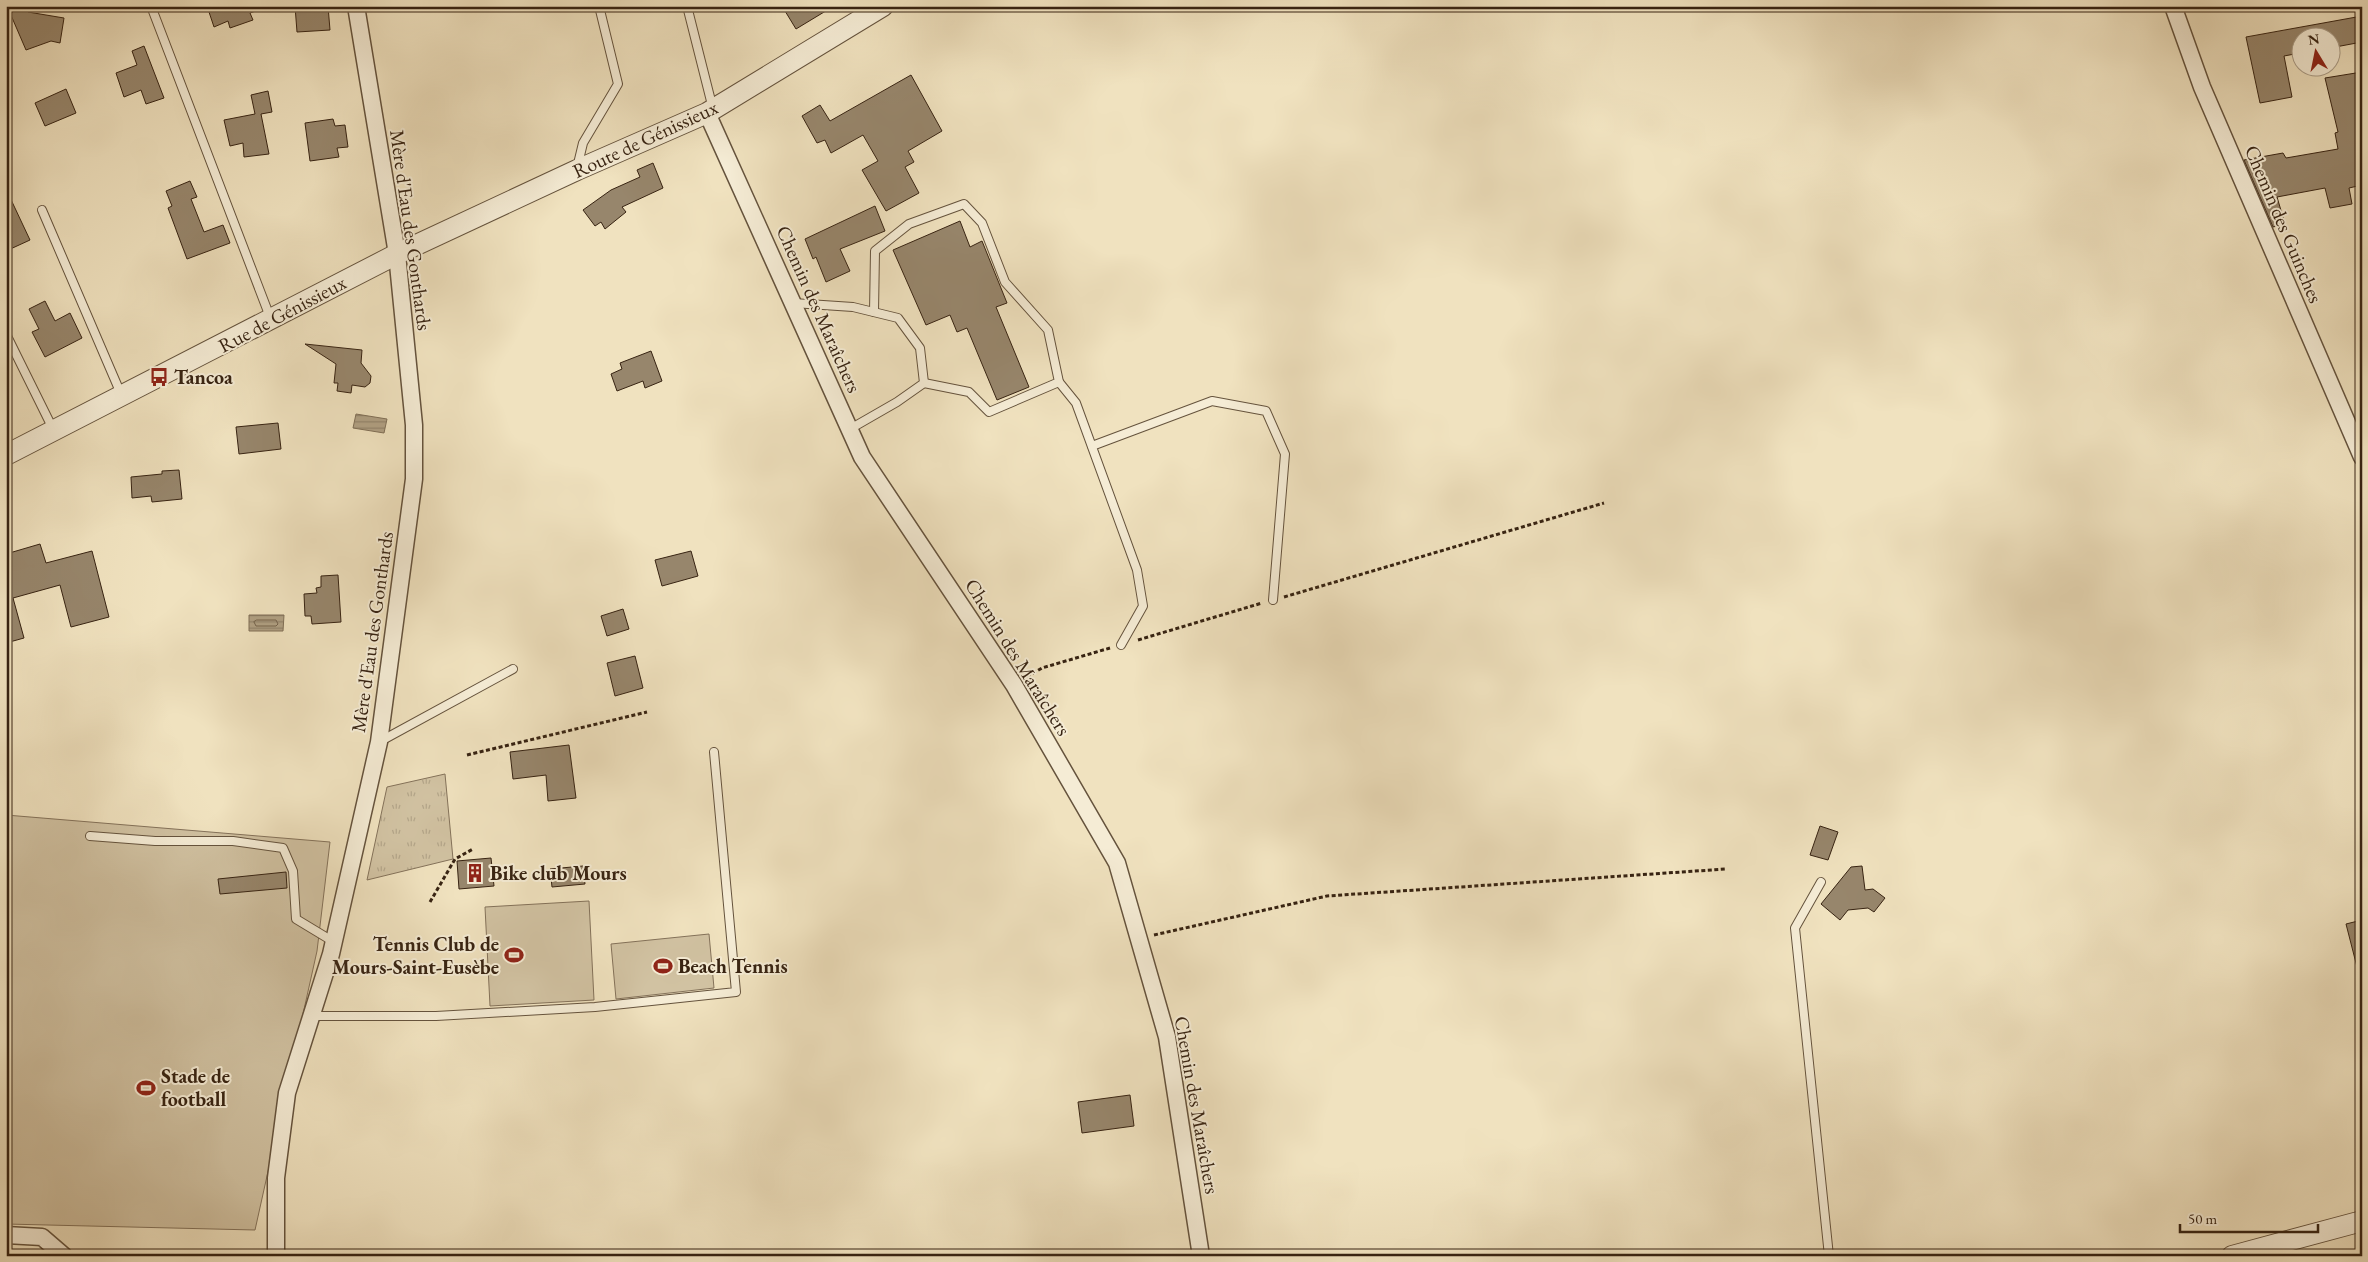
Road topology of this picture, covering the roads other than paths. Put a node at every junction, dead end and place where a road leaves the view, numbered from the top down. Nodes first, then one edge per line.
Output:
1 (151, 6) edge
2 (356, 6) edge
3 (599, 6) edge
4 (688, 6) edge
5 (883, 6) edge
6 (2173, 6) edge
7 (710, 111) junction
8 (577, 170) junction
9 (42, 210) dead end
10 (397, 254) junction
11 (793, 303) junction
12 (874, 312) junction
13 (272, 321) junction
14 (6, 334) edge
15 (1059, 382) junction
16 (924, 383) junction
17 (122, 395) junction
18 (850, 429) junction
19 (54, 431) junction
20 (1092, 446) junction
21 (6, 455) edge
22 (2362, 457) edge
23 (1273, 600) road end
24 (1120, 645) road end
25 (513, 669) dead end
26 (379, 742) junction
27 (714, 752) dead end
28 (90, 836) dead end
29 (1821, 882) dead end
30 (334, 942) junction
31 (312, 1016) junction
32 (2362, 1221) edge
33 (6, 1235) edge
34 (64, 1256) edge
35 (276, 1256) edge
36 (1201, 1256) edge
37 (1829, 1256) edge
38 (2232, 1256) edge

1 - 13 lane
2 - 10 street, Mère d'Eau des Gonthards
3 - 8 lane
4 - 7 lane
5 - 7 street, Route de Génissieux
6 - 22 street, Chemin des Guinches
7 - 8 street, Route de Génissieux
7 - 11 street, Chemin des Maraîchers
8 - 10 street, Route de Génissieux
9 - 17 lane
10 - 13 street, Rue de Génissieux
10 - 26 street, Mère d'Eau des Gonthards
11 - 12 lane
11 - 18 street, Chemin des Maraîchers
12 - 15 lane
12 - 16 lane
13 - 17 street, Rue de Génissieux
14 - 19 lane
15 - 16 lane
15 - 20 lane
16 - 18 lane
17 - 19 street, Rue de Génissieux
18 - 36 street, Chemin des Maraîchers
19 - 21 street, Rue de Génissieux
20 - 23 lane
20 - 24 lane
25 - 26 lane
26 - 30 street, Mère d'Eau des Gonthards
27 - 31 lane
28 - 30 lane
29 - 37 lane
30 - 31 street, Mère d'Eau des Gonthards
31 - 35 street, Mère d'Eau des Gonthards
32 - 38 street
33 - 34 street

